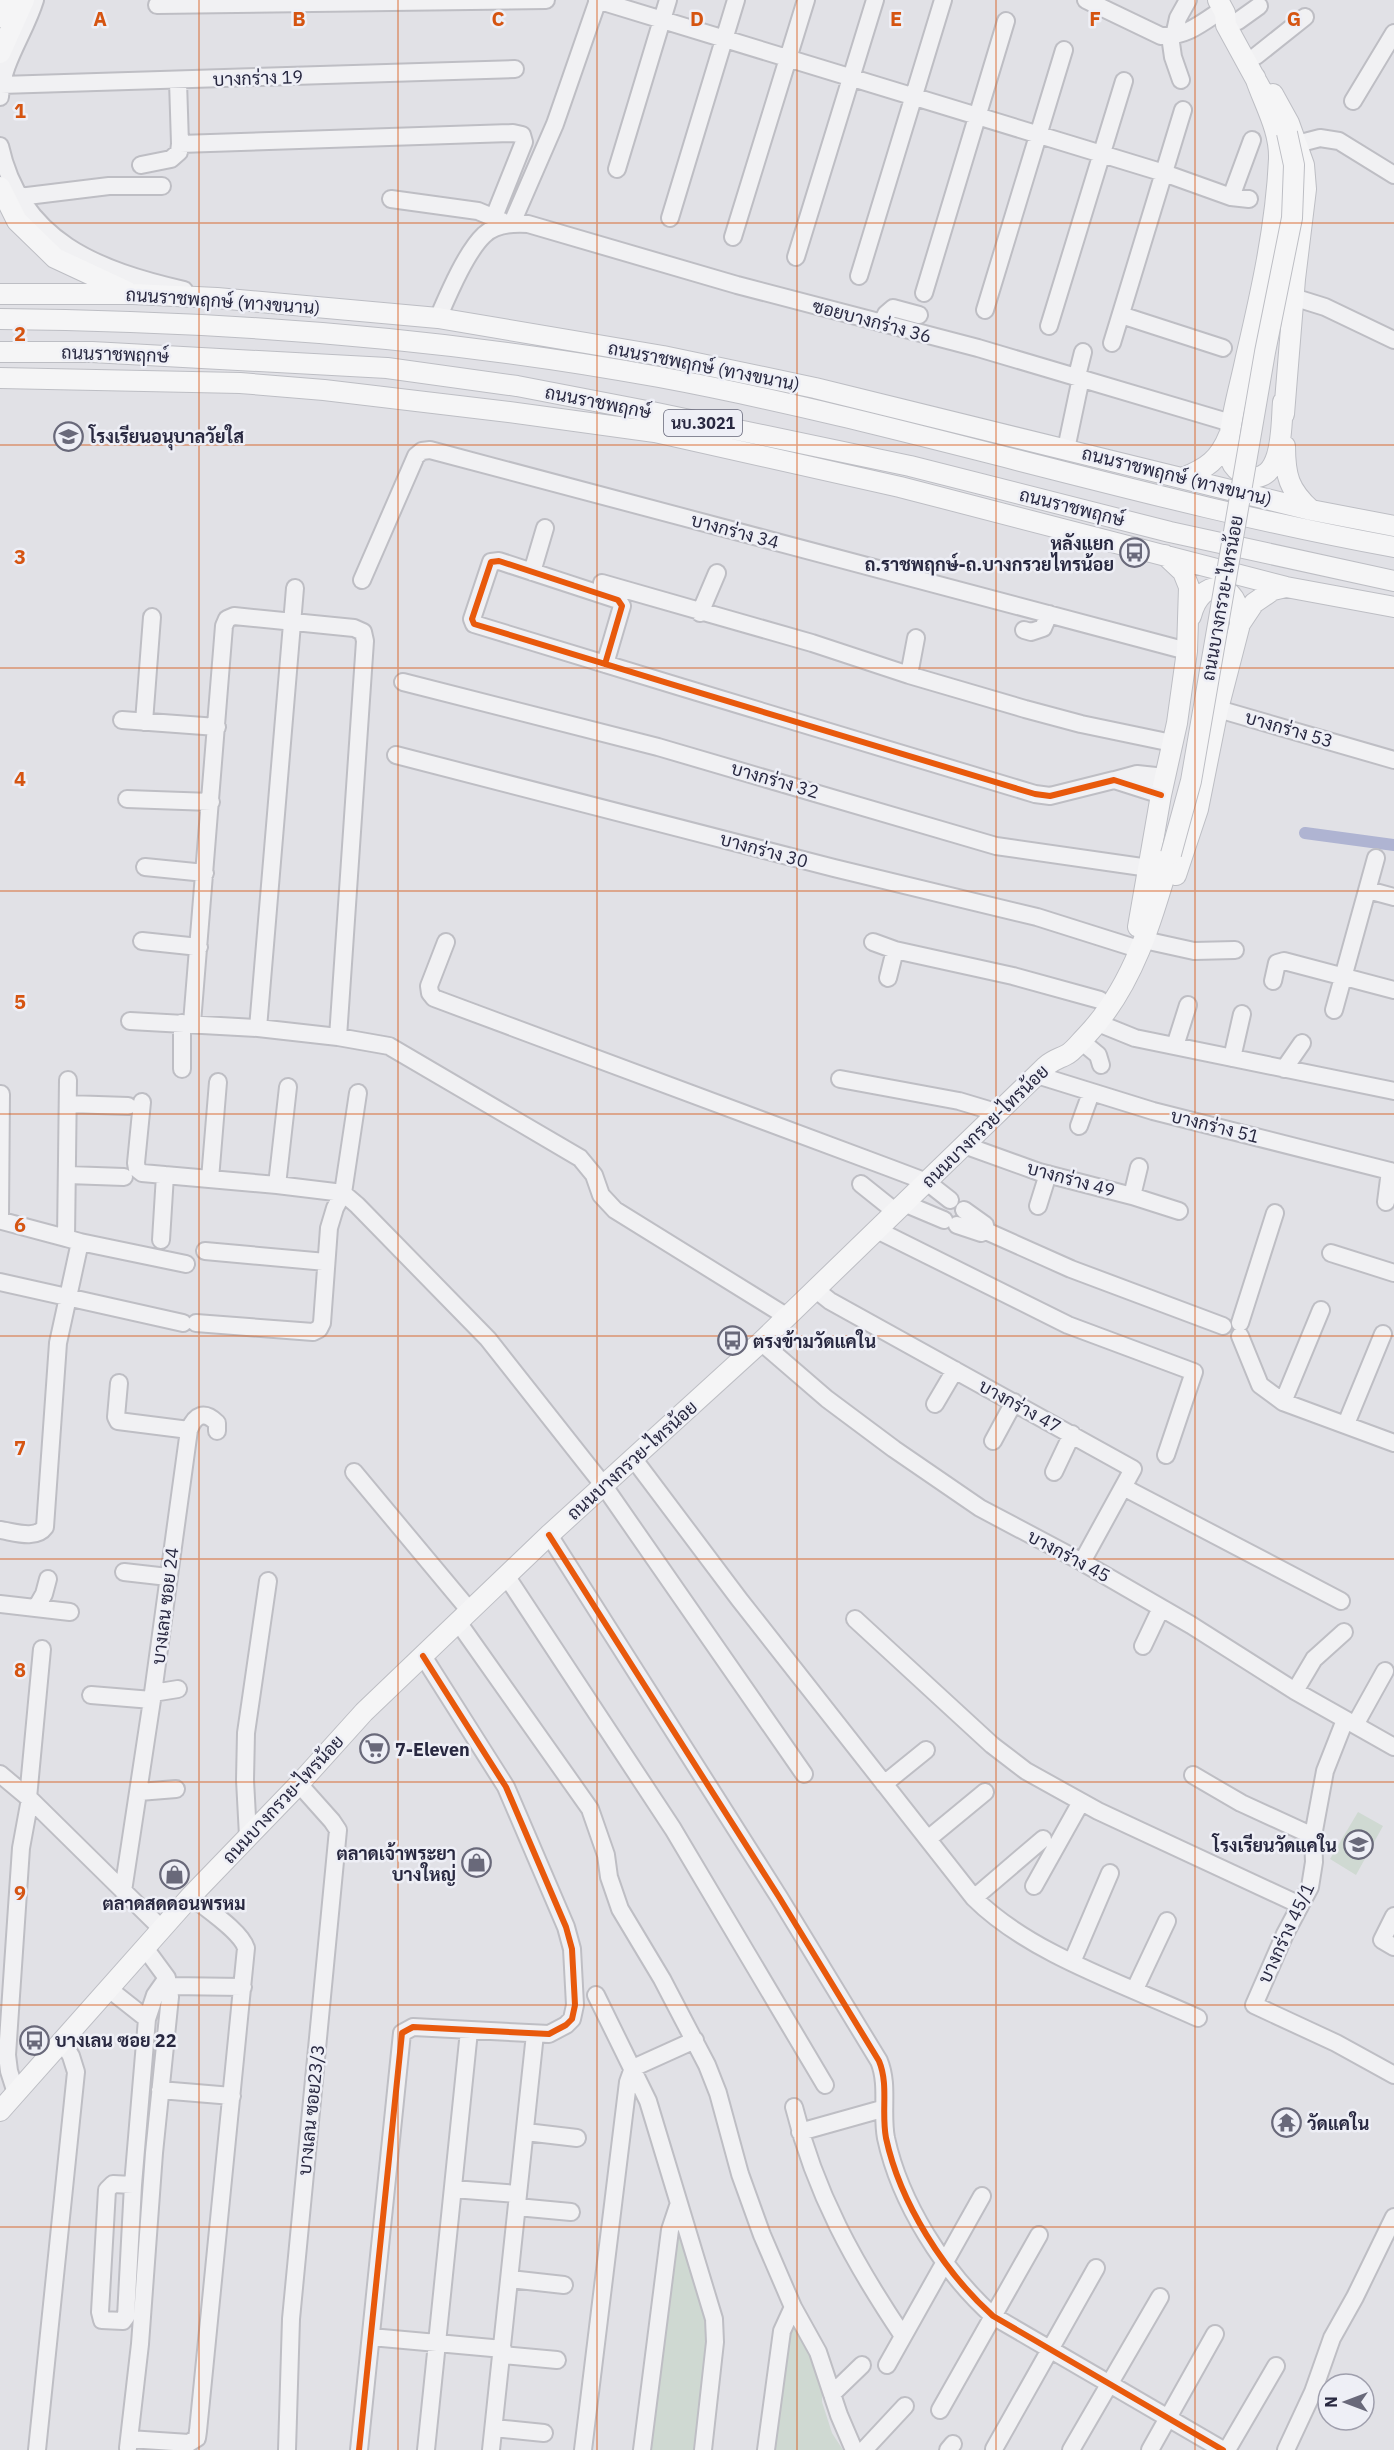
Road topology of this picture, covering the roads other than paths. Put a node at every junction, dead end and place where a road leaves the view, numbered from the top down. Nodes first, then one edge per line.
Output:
1 (8, 0) edge
2 (24, 0) edge
3 (35, 0) edge
4 (546, 0) edge
5 (598, 0) edge
6 (668, 0) edge
7 (736, 0) edge
8 (806, 0) edge
9 (875, 0) edge
10 (943, 0) edge
11 (1086, 0) edge
12 (1188, 0) edge
13 (1103, 4) edge
14 (157, 5) dead end
15 (1259, 6) dead end
16 (1226, 11) edge
17 (0, 17) edge
18 (1305, 17) dead end
19 (663, 20) junction
20 (1006, 21) dead end
21 (1394, 33) edge
22 (1172, 36) junction
23 (725, 38) junction
24 (1064, 50) dead end
25 (0, 53) edge
26 (1256, 56) junction
27 (789, 58) junction
28 (515, 69) dead end
29 (1255, 77) junction
30 (851, 78) junction
31 (1181, 80) dead end
32 (178, 81) junction
33 (1124, 81) dead end
34 (1, 85) edge
35 (0, 97) edge
36 (914, 97) junction
37 (1353, 101) dead end
38 (1183, 110) dead end
39 (977, 116) junction
40 (1038, 135) junction
41 (1289, 137) junction
42 (1252, 140) dead end
43 (180, 144) junction
44 (0, 146) edge
45 (1101, 154) junction
46 (141, 165) dead end
47 (617, 169) dead end
48 (1164, 173) junction
49 (1394, 175) edge
50 (162, 186) dead end
51 (0, 187) edge
52 (19, 197) junction
53 (1231, 197) junction
54 (391, 199) dead end
55 (1250, 200) dead end
56 (670, 218) dead end
57 (505, 221) junction
58 (733, 237) dead end
59 (796, 257) dead end
60 (859, 276) dead end
61 (924, 293) dead end
62 (0, 294) edge
63 (133, 294) junction
64 (1293, 297) junction
65 (216, 298) junction
66 (985, 310) dead end
67 (919, 315) dead end
68 (1121, 315) junction
69 (438, 318) junction
70 (0, 319) edge
71 (882, 323) junction
72 (1049, 326) dead end
73 (527, 333) junction
74 (1394, 340) edge
75 (1112, 343) dead end
76 (1223, 348) dead end
77 (0, 352) edge
78 (1083, 352) dead end
79 (658, 377) junction
80 (1079, 377) junction
81 (0, 378) edge
82 (22, 379) junction
83 (0, 384) edge
84 (1283, 402) junction
85 (1230, 429) junction
86 (1066, 449) junction
87 (800, 464) junction
88 (910, 466) junction
89 (1183, 478) junction
90 (1311, 510) junction
91 (1394, 526) edge
92 (545, 528) dead end
93 (1394, 547) edge
94 (1163, 554) junction
95 (532, 572) junction
96 (717, 573) dead end
97 (362, 580) dead end
98 (1394, 581) edge
99 (602, 583) dead end
100 (1286, 587) junction
101 (295, 588) dead end
102 (1394, 607) edge
103 (700, 613) junction
104 (1049, 614) junction
105 (152, 617) dead end
106 (292, 622) junction
107 (1240, 624) junction
108 (1189, 625) junction
109 (1024, 630) dead end
110 (916, 638) dead end
111 (1187, 651) junction
112 (605, 664) junction
113 (909, 675) junction
114 (403, 682) dead end
115 (1218, 709) junction
116 (122, 720) dead end
117 (144, 722) junction
118 (216, 727) junction
119 (1172, 743) junction
120 (396, 755) dead end
121 (1394, 760) edge
122 (1163, 786) junction
123 (127, 799) dead end
124 (211, 802) junction
125 (1376, 858) dead end
126 (145, 867) dead end
127 (1149, 868) junction
128 (205, 873) junction
129 (1368, 890) junction
130 (1394, 897) edge
131 (1140, 937) junction
132 (142, 941) dead end
133 (446, 942) dead end
134 (873, 942) dead end
135 (200, 947) junction
136 (895, 950) junction
137 (1234, 950) dead end
138 (1344, 976) junction
139 (888, 978) dead end
140 (1273, 981) dead end
141 (1394, 990) edge
142 (1101, 1000) junction
143 (1188, 1005) dead end
144 (1334, 1010) dead end
145 (1242, 1014) dead end
146 (130, 1021) dead end
147 (187, 1023) junction
148 (1098, 1023) junction
149 (258, 1028) junction
150 (338, 1037) junction
151 (1081, 1041) junction
152 (1302, 1043) dead end
153 (1175, 1046) junction
154 (1055, 1058) junction
155 (1232, 1058) junction
156 (1101, 1065) dead end
157 (182, 1069) dead end
158 (1284, 1069) junction
159 (1037, 1075) junction
160 (840, 1078) dead end
161 (68, 1080) dead end
162 (218, 1082) dead end
163 (288, 1087) dead end
164 (1394, 1091) edge
165 (358, 1093) dead end
166 (1091, 1093) junction
167 (1, 1094) edge
168 (68, 1104) junction
169 (999, 1113) junction
170 (1078, 1126) dead end
171 (964, 1146) junction
172 (1139, 1167) dead end
173 (1392, 1172) edge
174 (1048, 1174) junction
175 (68, 1175) junction
176 (165, 1175) junction
177 (124, 1177) dead end
178 (210, 1179) junction
179 (927, 1182) junction
180 (861, 1184) dead end
181 (277, 1185) junction
182 (344, 1193) junction
183 (1132, 1196) junction
184 (950, 1200) dead end
185 (1386, 1202) dead end
186 (1038, 1206) dead end
187 (901, 1208) junction
188 (1179, 1211) dead end
189 (1275, 1213) dead end
190 (877, 1230) junction
191 (73, 1240) junction
192 (160, 1240) dead end
193 (205, 1251) dead end
194 (1332, 1253) dead end
195 (326, 1262) junction
196 (186, 1264) dead end
197 (1394, 1274) edge
198 (0, 1282) edge
199 (815, 1289) junction
200 (67, 1298) junction
201 (1321, 1310) dead end
202 (786, 1316) junction
203 (1234, 1328) junction
204 (1383, 1334) dead end
205 (760, 1342) junction
206 (955, 1370) junction
207 (118, 1383) dead end
208 (1283, 1401) junction
209 (1014, 1402) junction
210 (935, 1404) dead end
211 (1346, 1424) junction
212 (189, 1430) junction
213 (218, 1431) dead end
214 (1072, 1434) junction
215 (993, 1441) dead end
216 (1394, 1443) edge
217 (1166, 1455) dead end
218 (633, 1458) junction
219 (354, 1472) dead end
220 (1054, 1472) dead end
221 (604, 1485) junction
222 (1125, 1488) junction
223 (0, 1530) edge
224 (549, 1535) junction
225 (1082, 1562) junction
226 (124, 1572) dead end
227 (168, 1577) junction
228 (507, 1577) junction
229 (48, 1579) dead end
230 (268, 1581) dead end
231 (1341, 1601) dead end
232 (0, 1604) edge
233 (36, 1608) junction
234 (1161, 1608) junction
235 (70, 1611) dead end
236 (464, 1617) junction
237 (855, 1619) dead end
238 (1344, 1632) dead end
239 (1143, 1646) dead end
240 (42, 1648) dead end
241 (423, 1656) junction
242 (1385, 1671) dead end
243 (178, 1689) dead end
244 (1295, 1690) junction
245 (91, 1695) dead end
246 (153, 1697) junction
247 (1350, 1723) junction
248 (1394, 1747) edge
249 (926, 1750) dead end
250 (0, 1774) edge
251 (804, 1774) dead end
252 (1193, 1775) dead end
253 (299, 1784) junction
254 (884, 1784) junction
255 (176, 1789) dead end
256 (139, 1792) junction
257 (985, 1792) dead end
258 (29, 1799) junction
259 (1081, 1802) junction
260 (248, 1836) junction
261 (1313, 1836) junction
262 (928, 1839) junction
263 (1043, 1839) dead end
264 (1110, 1873) dead end
265 (1034, 1886) dead end
266 (123, 1891) junction
267 (191, 1896) junction
268 (975, 1898) junction
269 (1300, 1905) junction
270 (1394, 1916) edge
271 (1167, 1921) dead end
272 (162, 1929) junction
273 (1388, 1943) edge
274 (146, 1948) junction
275 (1072, 1962) junction
276 (168, 1982) junction
277 (243, 1987) junction
278 (109, 1989) junction
279 (1135, 1989) junction
280 (596, 1995) dead end
281 (1198, 2018) dead end
282 (147, 2019) junction
283 (470, 2031) junction
284 (535, 2034) junction
285 (695, 2040) junction
286 (62, 2041) junction
287 (633, 2068) junction
288 (1394, 2075) edge
289 (825, 2085) dead end
290 (160, 2090) junction
291 (16, 2093) junction
292 (232, 2096) junction
293 (794, 2107) dead end
294 (882, 2109) junction
295 (0, 2111) edge
296 (526, 2132) junction
297 (800, 2132) junction
298 (577, 2138) dead end
299 (134, 2185) junction
300 (453, 2188) junction
301 (982, 2196) dead end
302 (517, 2200) junction
303 (678, 2206) junction
304 (571, 2212) dead end
305 (1394, 2217) edge
306 (1039, 2235) dead end
307 (945, 2263) junction
308 (1096, 2268) dead end
309 (510, 2279) junction
310 (564, 2285) dead end
311 (1160, 2297) dead end
312 (793, 2307) junction
313 (993, 2316) junction
314 (1215, 2334) dead end
315 (903, 2336) junction
316 (371, 2337) junction
317 (436, 2343) junction
318 (1051, 2351) junction
319 (502, 2352) junction
320 (557, 2360) dead end
321 (862, 2365) dead end
322 (887, 2365) dead end
323 (1276, 2366) dead end
324 (1109, 2383) junction
325 (832, 2394) junction
326 (905, 2406) dead end
327 (940, 2410) dead end
328 (1168, 2418) junction
329 (494, 2428) junction
330 (544, 2433) dead end
331 (128, 2444) edge
332 (993, 2449) edge
333 (37, 2450) edge
334 (287, 2450) edge
335 (359, 2450) edge
336 (426, 2450) edge
337 (492, 2450) edge
338 (583, 2450) edge
339 (642, 2450) edge
340 (703, 2450) edge
341 (766, 2450) edge
342 (854, 2450) edge
343 (864, 2450) edge
344 (1071, 2450) edge
345 (1150, 2450) edge
346 (1225, 2450) edge
347 (1286, 2450) edge

1 - 17 main road
2 - 25 main road
3 - 34 street
4 - 14 street
5 - 19 street
5 - 57 street
6 - 19 street
7 - 23 street
8 - 27 street
9 - 30 street
10 - 36 street
11 - 13 street
12 - 22 street
13 - 22 street
15 - 16 street
16 - 22 street
16 - 26 main road, ถนนบางกรวย-ไทรน้อย
16 - 29 main road, ถนนบางกรวย-ไทรน้อย
18 - 26 street
19 - 23 street
19 - 47 street
20 - 39 street
21 - 37 street
22 - 31 street
23 - 27 street
23 - 56 street
24 - 40 street
26 - 41 main road, ถนนบางกรวย-ไทรน้อย
27 - 30 street
27 - 58 street
28 - 32 street, บางกร่าง 19
29 - 41 main road, ถนนบางกรวย-ไทรน้อย
29 - 85 main road
30 - 36 street
30 - 59 street
32 - 34 street, บางกร่าง 19
32 - 43 street
33 - 45 street
34 - 35 street
36 - 39 street
36 - 60 street
38 - 48 street
39 - 40 street
39 - 61 street
40 - 45 street
40 - 66 street
41 - 49 street
41 - 64 main road
41 - 131 main road, ถนนบางกรวย-ไทรน้อย, bridge
42 - 53 street
43 - 46 street
43 - 57 street
44 - 52 street
45 - 48 street
45 - 72 street
48 - 53 street
48 - 68 street
50 - 52 street
51 - 63 main road
52 - 65 street
53 - 55 street
54 - 57 street, ซอยบางกร่าง 36
57 - 69 street
57 - 71 street, ซอยบางกร่าง 36
62 - 63 main road, ถนนราชพฤกษ์ (ทางขนาน)
63 - 65 main road, ถนนราชพฤกษ์ (ทางขนาน)
64 - 74 street
64 - 84 main road
65 - 69 main road, ถนนราชพฤกษ์ (ทางขนาน)
67 - 71 street
68 - 75 street
68 - 76 street
69 - 73 main road, ถนนราชพฤกษ์ (ทางขนาน)
70 - 79 main road, ถนนราชพฤกษ์ / นบ.3021
71 - 80 street, ซอยบางกร่าง 36
73 - 79 main road
73 - 86 main road, ถนนราชพฤกษ์ (ทางขนาน)
77 - 88 main road, ถนนราชพฤกษ์ / นบ.3021
78 - 80 street
79 - 93 main road, ถนนราชพฤกษ์ / นบ.3021
80 - 85 street, ซอยบางกร่าง 36
80 - 86 street
81 - 82 main road, นบ.3021
82 - 83 main road
82 - 87 main road, นบ.3021
84 - 85 main road
84 - 90 main road
85 - 89 main road
86 - 89 main road, ถนนราชพฤกษ์ (ทางขนาน)
87 - 88 main road
87 - 94 main road, นบ.3021
88 - 98 main road, ถนนราชพฤกษ์ / นบ.3021
89 - 90 main road, ถนนราชพฤกษ์ (ทางขนาน)
90 - 91 main road, ถนนราชพฤกษ์ (ทางขนาน)
92 - 95 street
94 - 100 main road, นบ.3021
94 - 108 main road
95 - 112 street
95 - 112 street
96 - 103 street
97 - 104 street, บางกร่าง 34
99 - 103 street
100 - 102 main road, นบ.3021
100 - 107 main road
101 - 106 street
103 - 113 street
104 - 109 street
104 - 111 street, บางกร่าง 34
105 - 117 street
106 - 118 street
106 - 149 street
106 - 150 street
107 - 108 main road
107 - 115 main road
108 - 111 main road
110 - 113 street
111 - 119 main road
112 - 122 street
113 - 119 street
114 - 127 street, บางกร่าง 32
115 - 121 street, บางกร่าง 53
115 - 131 main road
116 - 117 street
117 - 118 street
118 - 124 street
119 - 122 main road
120 - 131 street, บางกร่าง 30
122 - 127 main road
123 - 124 street
124 - 128 street
125 - 129 street
126 - 128 street
127 - 131 main road
128 - 135 street
129 - 130 street
129 - 138 street
131 - 137 street, บางกร่าง 30
131 - 142 main road, ถนนบางกรวย-ไทรน้อย
131 - 148 main road, ถนนบางกรวย-ไทรน้อย
132 - 135 street
133 - 179 street
134 - 136 street
135 - 147 street
136 - 139 street
136 - 142 street
138 - 140 street
138 - 141 street
138 - 144 street
142 - 154 main road, ถนนบางกรวย-ไทรน้อย
143 - 153 street
145 - 155 street
146 - 147 street
147 - 149 street
147 - 157 street
148 - 151 main road, ถนนบางกรวย-ไทรน้อย
148 - 153 street
149 - 150 street
150 - 202 street
151 - 154 main road, ถนนบางกรวย-ไทรน้อย
151 - 156 street
152 - 158 street
153 - 155 street
154 - 159 main road, ถนนบางกรวย-ไทรน้อย
155 - 158 street
158 - 164 street
159 - 166 street, บางกร่าง 51
159 - 169 main road, ถนนบางกรวย-ไทรน้อย
160 - 169 street
161 - 168 street
162 - 178 street
163 - 181 street
165 - 182 street
166 - 170 street
166 - 173 street, บางกร่าง 51
167 - 191 street
168 - 175 street
168 - 176 street
169 - 171 main road, ถนนบางกรวย-ไทรน้อย
171 - 174 street, บางกร่าง 49
171 - 179 main road, ถนนบางกรวย-ไทรน้อย
172 - 183 street
173 - 185 street
174 - 183 street, บางกร่าง 49
174 - 186 street
175 - 177 street
175 - 191 street
176 - 178 street
176 - 192 street
178 - 181 street
179 - 184 street
179 - 187 main road, ถนนบางกรวย-ไทรน้อย
180 - 187 street
181 - 182 street
182 - 195 street
182 - 221 street
183 - 188 street, บางกร่าง 49
187 - 190 main road, ถนนบางกรวย-ไทรน้อย
187 - 203 street
189 - 203 street
190 - 199 main road, ถนนบางกรวย-ไทรน้อย
190 - 217 street
191 - 196 street
191 - 200 street
193 - 195 street
194 - 197 street
195 - 200 street
198 - 200 street
199 - 202 main road, ถนนบางกรวย-ไทรน้อย
199 - 206 street, บางกร่าง 47
200 - 223 street
201 - 208 street
202 - 205 main road, ถนนบางกรวย-ไทรน้อย
203 - 208 street
204 - 211 street
205 - 218 main road, ถนนบางกรวย-ไทรน้อย
205 - 225 street, บางกร่าง 45
206 - 209 street, บางกร่าง 47
206 - 210 street
207 - 212 street
208 - 211 street
209 - 214 street, บางกร่าง 47
209 - 215 street
211 - 216 street
212 - 213 street
212 - 227 street, บางเลน ซอย 24
214 - 220 street
214 - 222 street, บางกร่าง 47
218 - 221 main road, ถนนบางกรวย-ไทรน้อย
218 - 254 street
219 - 236 street
221 - 224 main road, ถนนบางกรวย-ไทรน้อย
221 - 251 street
222 - 225 street
222 - 231 street
224 - 228 main road, ถนนบางกรวย-ไทรน้อย
224 - 294 street
225 - 234 street, บางกร่าง 45
226 - 227 street
227 - 246 street, บางเลน ซอย 24
228 - 236 main road, ถนนบางกรวย-ไทรน้อย
228 - 289 street
229 - 233 street
230 - 260 street
232 - 233 street
233 - 235 street
234 - 239 street
234 - 244 street, บางกร่าง 45
236 - 241 main road, ถนนบางกรวย-ไทรน้อย
236 - 285 street
237 - 259 street
238 - 244 street
240 - 258 street
241 - 253 main road, ถนนบางกรวย-ไทรน้อย
241 - 284 street
242 - 247 street, บางกร่าง 45/1
243 - 246 street
244 - 247 street, บางกร่าง 45
245 - 246 street
246 - 256 street, บางเลน ซอย 24
247 - 248 street, บางกร่าง 45
247 - 261 street, บางกร่าง 45/1
249 - 254 street
250 - 258 street
252 - 261 street
253 - 260 main road, ถนนบางกรวย-ไทรน้อย
253 - 334 street, บางเลน ซอย23/3
254 - 262 street
255 - 256 street
256 - 266 street, บางเลน ซอย 24
257 - 262 street
258 - 266 street
258 - 291 street
259 - 265 street
259 - 269 street
260 - 267 main road, ถนนบางกรวย-ไทรน้อย
261 - 269 street, บางกร่าง 45/1
262 - 268 street
263 - 268 street
264 - 275 street
266 - 272 street
267 - 272 main road, ถนนบางกรวย-ไทรน้อย
267 - 277 street
268 - 275 street
269 - 288 street, บางกร่าง 45/1
270 - 273 street
271 - 279 street
272 - 274 main road, ถนนบางกรวย-ไทรน้อย
274 - 276 street
274 - 278 main road, ถนนบางกรวย-ไทรน้อย
275 - 279 street
276 - 277 street
276 - 282 street
276 - 290 street
277 - 292 street
278 - 282 street
278 - 286 main road, ถนนบางกรวย-ไทรน้อย
279 - 281 street
280 - 287 street
282 - 299 street
283 - 284 street
283 - 300 street
283 - 316 street
284 - 296 street
285 - 287 street
285 - 312 street
286 - 291 main road, ถนนบางกรวย-ไทรน้อย
286 - 333 street
287 - 303 street
287 - 338 street
290 - 292 street
290 - 331 street
291 - 295 main road, ถนนบางกรวย-ไทรน้อย
292 - 331 street
293 - 297 street
294 - 297 street
294 - 307 street
296 - 298 street
296 - 302 street
297 - 315 street
299 - 299 street
300 - 302 street
300 - 317 street
301 - 307 street
302 - 304 street
302 - 309 street
303 - 339 street
303 - 340 street
305 - 347 street
306 - 313 street
307 - 313 street
307 - 315 street
308 - 318 street
309 - 310 street
309 - 319 street
311 - 324 street
312 - 325 street
312 - 341 street
313 - 318 street
313 - 327 street
314 - 328 street
315 - 322 street
316 - 317 street
316 - 335 street
317 - 319 street
317 - 336 street
318 - 324 street
318 - 332 street
319 - 320 street
319 - 329 street
321 - 325 street
323 - 346 street
324 - 328 street
324 - 344 street
325 - 342 street
326 - 343 street
328 - 345 street
328 - 346 street
329 - 330 street
329 - 337 street

